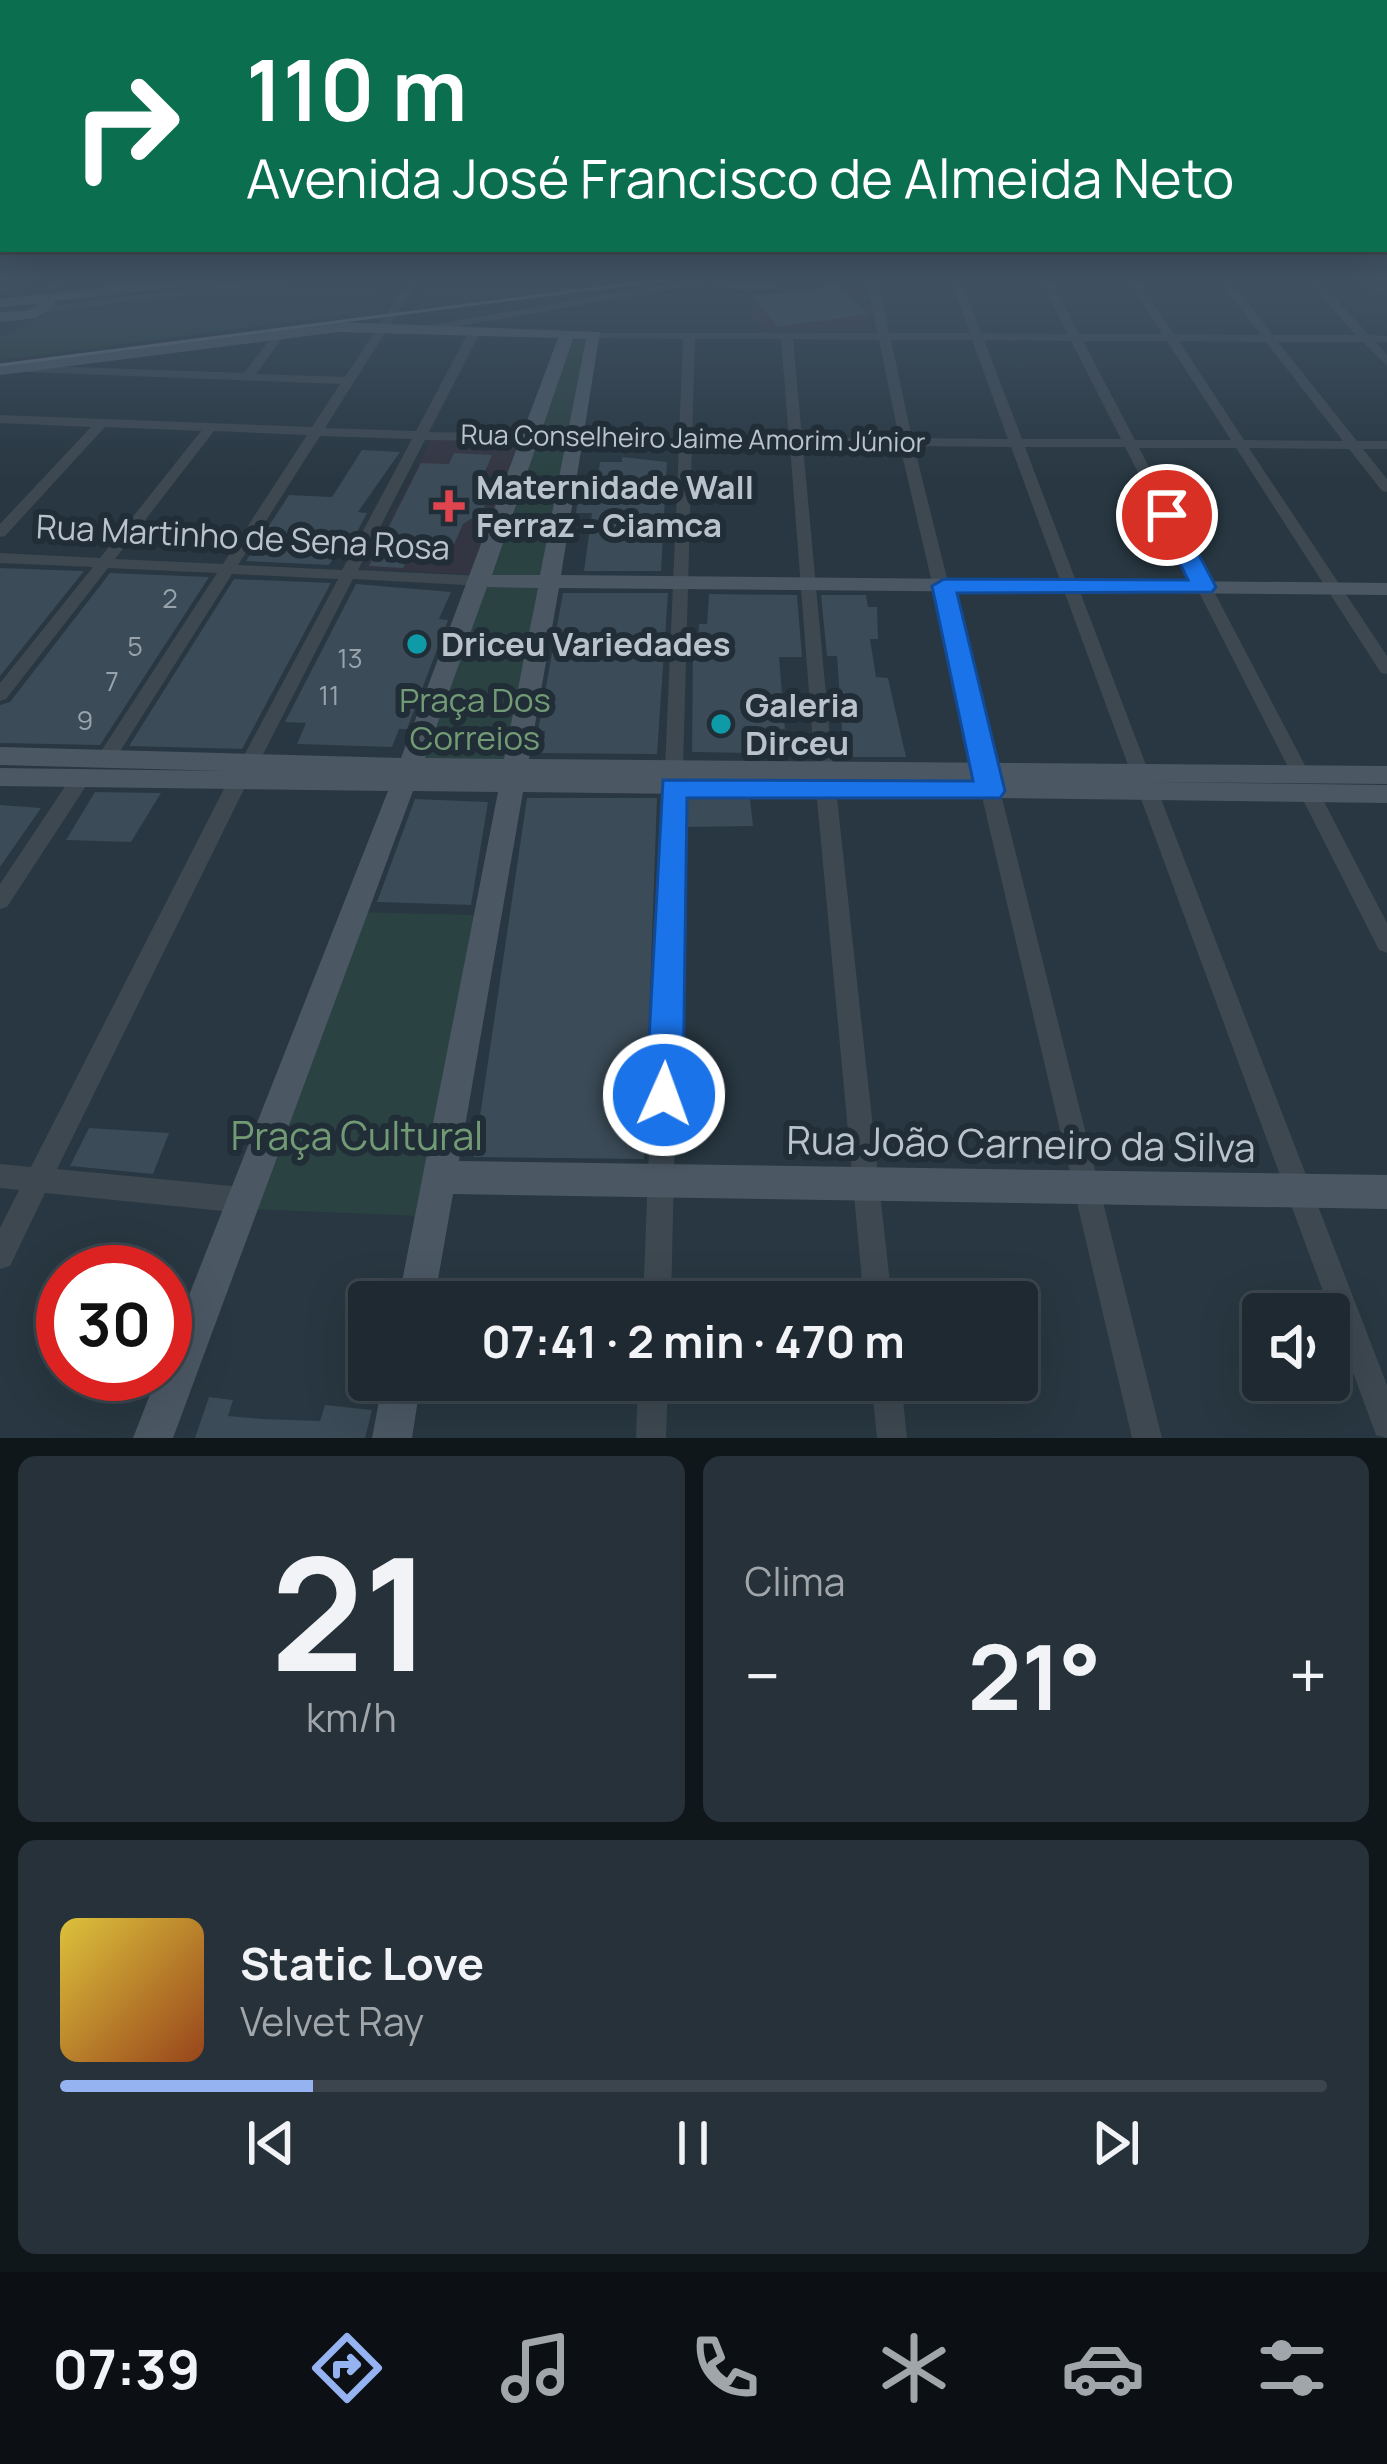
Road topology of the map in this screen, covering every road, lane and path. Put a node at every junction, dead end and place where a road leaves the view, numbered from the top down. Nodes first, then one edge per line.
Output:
1 (183, 346) edge
2 (270, 346) edge
3 (373, 346) edge
4 (468, 346) edge
5 (563, 346) edge
6 (593, 346) edge
7 (688, 346) edge
8 (789, 346) edge
9 (884, 346) edge
10 (980, 346) edge
11 (1079, 346) edge
12 (1176, 346) edge
13 (1275, 346) edge
14 (21, 368) junction
15 (0, 370) edge
16 (247, 378) junction
17 (351, 381) junction
18 (0, 418) edge
19 (102, 423) junction
20 (212, 427) junction
21 (318, 431) junction
22 (424, 436) junction
23 (530, 440) junction
24 (572, 440) junction
25 (687, 440) junction
26 (796, 441) junction
27 (906, 442) junction
28 (1016, 442) junction
29 (1130, 443) junction
30 (1240, 444) junction
31 (1352, 445) junction
32 (1387, 445) edge
33 (1387, 488) edge
34 (0, 532) edge
35 (0, 559) edge
36 (104, 564) junction
37 (230, 570) junction
38 (349, 577) junction
39 (483, 581) junction
40 (547, 583) junction
41 (681, 583) junction
42 (808, 584) junction
43 (1070, 585) junction
44 (944, 586) junction
45 (1204, 587) junction
46 (1334, 588) junction
47 (1387, 589) edge
48 (1387, 669) edge
49 (0, 695) edge
50 (0, 756) edge
51 (105, 759) junction
52 (243, 773) junction
53 (1387, 775) edge
54 (403, 776) junction
55 (0, 777) edge
56 (512, 777) junction
57 (81, 778) junction
58 (674, 778) junction
59 (825, 780) junction
60 (988, 781) junction
61 (1144, 782) junction
62 (1305, 783) junction
63 (1387, 794) edge
64 (0, 901) edge
65 (1387, 944) edge
66 (0, 1176) edge
67 (439, 1177) junction
68 (40, 1180) junction
69 (662, 1183) junction
70 (867, 1185) junction
71 (1086, 1186) junction
72 (1298, 1190) junction
73 (1387, 1192) edge
74 (242, 1200) junction
75 (0, 1256) edge
76 (420, 1281) edge
77 (658, 1281) edge
78 (876, 1281) edge
79 (398, 1401) edge
80 (652, 1401) edge
81 (888, 1401) edge
82 (1387, 1424) edge
83 (152, 1438) edge
84 (392, 1438) edge
85 (650, 1438) edge
86 (892, 1438) edge
87 (1147, 1438) edge

1 - 14 street
2 - 16 street
3 - 17 street
4 - 22 street
5 - 23 street
6 - 24 street
7 - 25 street
8 - 26 street
9 - 27 street
10 - 28 street
11 - 29 street
12 - 30 street
13 - 31 street
14 - 15 street
14 - 16 street
16 - 17 street
17 - 21 street
18 - 19 street, Rua Conselheiro Jaime Amorim Júnior
19 - 20 street, Rua Conselheiro Jaime Amorim Júnior
19 - 34 street
20 - 21 street, Rua Conselheiro Jaime Amorim Júnior
20 - 36 street
21 - 22 street, Rua Conselheiro Jaime Amorim Júnior
21 - 37 street
22 - 23 street, Rua Conselheiro Jaime Amorim Júnior
22 - 38 street
23 - 24 street, Rua Conselheiro Jaime Amorim Júnior
23 - 39 street
24 - 25 street, Rua Conselheiro Jaime Amorim Júnior
24 - 40 street
25 - 26 street, Rua Conselheiro Jaime Amorim Júnior
25 - 41 street
26 - 27 street, Rua Conselheiro Jaime Amorim Júnior
26 - 42 street
27 - 28 street, Rua Conselheiro Jaime Amorim Júnior
27 - 44 street
28 - 29 street, Rua Conselheiro Jaime Amorim Júnior
28 - 43 street
29 - 30 street, Rua Conselheiro Jaime Amorim Júnior
29 - 45 street
30 - 31 street, Rua Conselheiro Jaime Amorim Júnior
30 - 46 street
31 - 32 street, Rua Conselheiro Jaime Amorim Júnior
31 - 33 street
35 - 36 street, Rua Martinho de Sena Rosa
36 - 37 street, Rua Martinho de Sena Rosa
36 - 49 street
37 - 38 street, Rua Martinho de Sena Rosa
37 - 51 street
38 - 39 street, Rua Martinho de Sena Rosa
38 - 52 street
39 - 40 street
39 - 54 street
40 - 41 street
40 - 56 street
41 - 42 street
41 - 58 street
42 - 44 street
42 - 59 street
43 - 44 street
43 - 45 street
43 - 61 street
44 - 60 street
45 - 46 street
45 - 62 street
46 - 47 street
46 - 48 street
50 - 51 street
51 - 52 street
52 - 54 street
52 - 57 street
52 - 68 street
53 - 62 street
54 - 56 street
54 - 74 street
55 - 57 street
56 - 58 street
56 - 67 street
57 - 64 street
58 - 59 street
58 - 69 street
59 - 60 street
59 - 70 street
60 - 61 street
60 - 71 street
61 - 62 street
61 - 72 street
62 - 63 street
62 - 65 street
66 - 68 street
67 - 69 street, Rua João Carneiro da Silva
67 - 76 street
68 - 74 street
68 - 75 street
69 - 70 street, Rua João Carneiro da Silva
69 - 77 street
70 - 71 street, Rua João Carneiro da Silva
70 - 78 street
71 - 72 street, Rua João Carneiro da Silva
71 - 87 street
72 - 73 street, Rua João Carneiro da Silva
72 - 82 street
74 - 83 street
79 - 84 street
80 - 85 street
81 - 86 street

